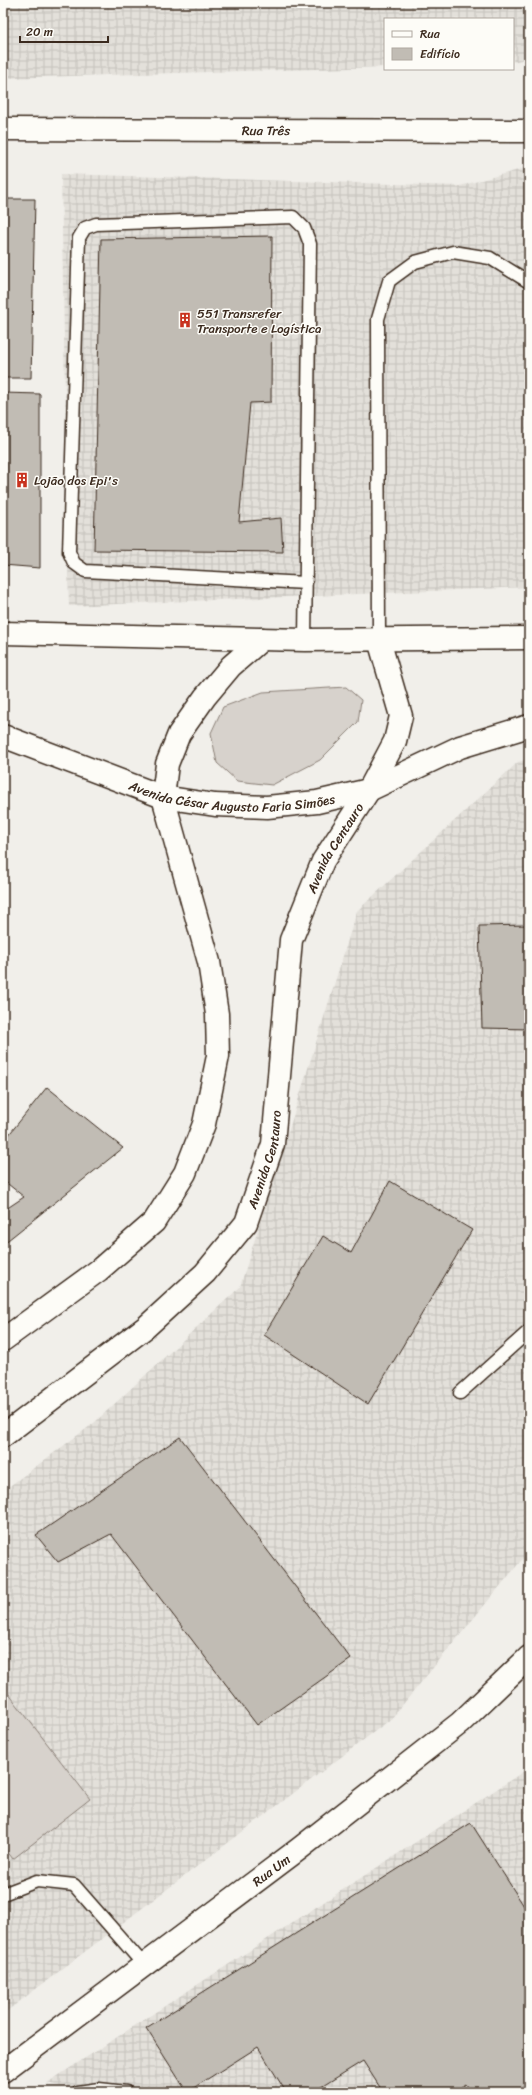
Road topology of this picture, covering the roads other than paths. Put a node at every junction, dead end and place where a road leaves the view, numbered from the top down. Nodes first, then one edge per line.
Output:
1 (3, 129) edge
2 (529, 131) edge
3 (529, 282) edge
4 (306, 583) junction
5 (3, 633) edge
6 (529, 638) edge
7 (262, 639) junction
8 (305, 640) junction
9 (379, 640) junction
10 (529, 726) edge
11 (3, 736) edge
12 (369, 790) junction
13 (163, 797) junction
14 (529, 1331) edge
15 (3, 1340) edge
16 (460, 1393) dead end
17 (3, 1436) edge
18 (529, 1657) edge
19 (3, 1894) edge
20 (144, 1965) junction
21 (3, 2071) edge
22 (78, 2092) edge
23 (126, 2092) edge

1 - 2 street, Rua Três
3 - 9 lane
4 - 4 lane
4 - 8 lane
5 - 7 street
6 - 9 street
7 - 8 street
7 - 13 street
8 - 9 street
9 - 12 street, Avenida Centauro
10 - 12 street, Avenida César Augusto Faria Simões
11 - 13 street, Avenida César Augusto Faria Simões
12 - 13 street, Avenida César Augusto Faria Simões
12 - 17 street, Avenida Centauro
13 - 15 street
14 - 16 lane
18 - 20 street, Rua Um
19 - 20 lane
20 - 21 street, Rua Um
22 - 23 lane

